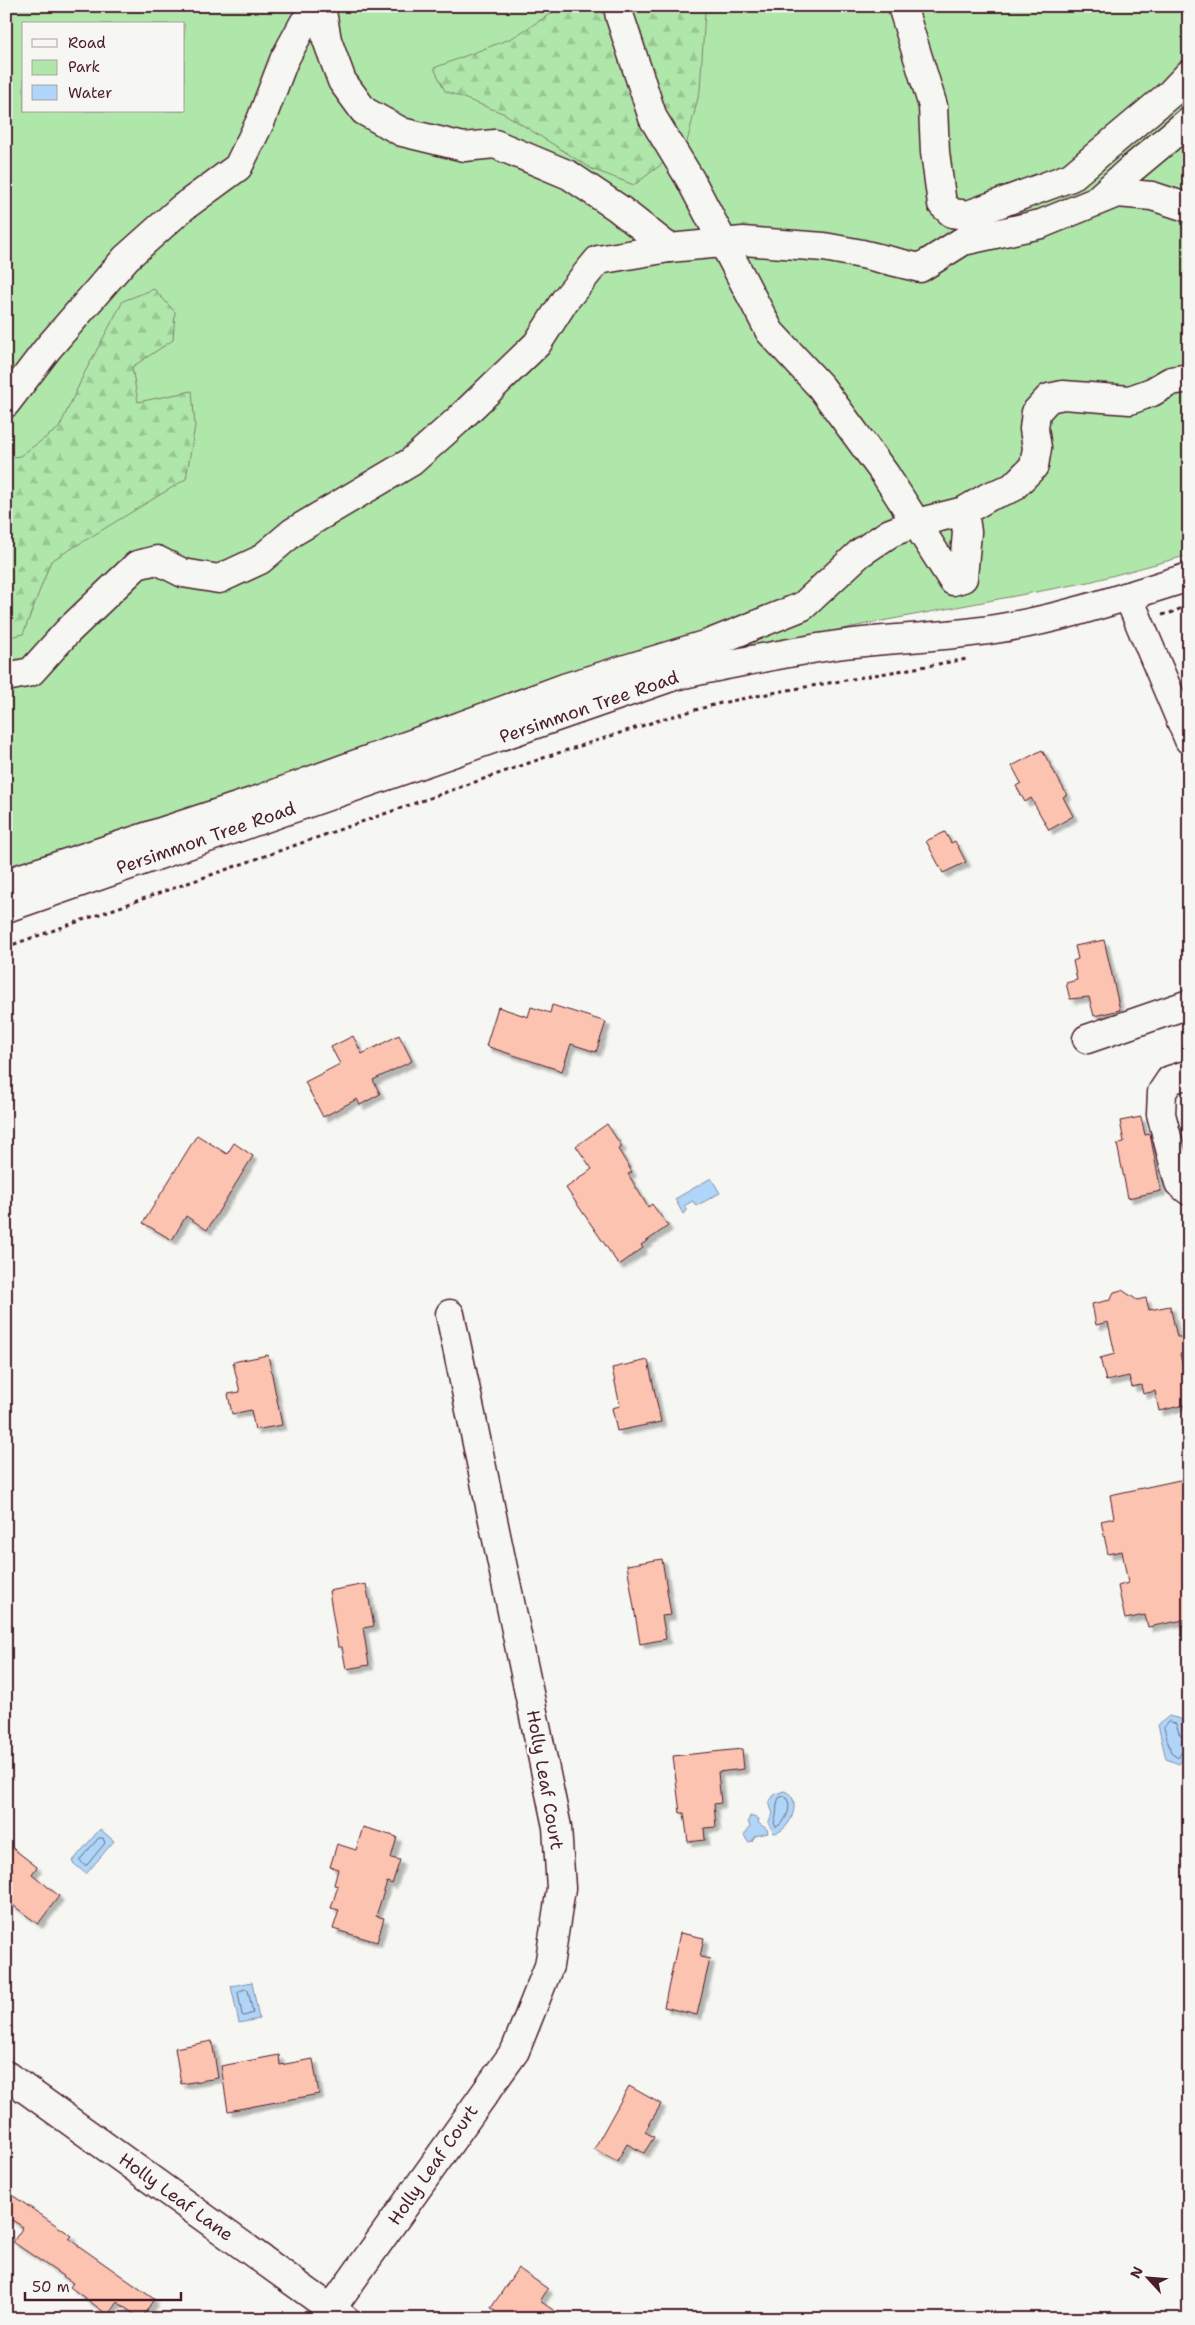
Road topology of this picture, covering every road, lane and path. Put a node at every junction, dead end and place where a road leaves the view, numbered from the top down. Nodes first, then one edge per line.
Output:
1 (321, 6) edge
2 (618, 6) edge
3 (902, 6) edge
4 (1189, 74) edge
5 (1189, 121) edge
6 (1098, 200) junction
7 (1189, 208) edge
8 (723, 243) junction
9 (669, 248) junction
10 (1189, 378) edge
11 (6, 404) edge
12 (964, 510) junction
13 (916, 523) junction
14 (1189, 577) edge
15 (1128, 596) junction
16 (1189, 603) edge
17 (1140, 620) junction
18 (974, 657) dead end
19 (6, 677) edge
20 (1189, 740) edge
21 (6, 883) edge
22 (6, 908) edge
23 (6, 947) edge
24 (1189, 1004) edge
25 (1087, 1039) dead end
26 (1189, 1074) edge
27 (1189, 1191) edge
28 (450, 1314) dead end
29 (6, 2076) edge
30 (333, 2315) edge

1 - 9 street
1 - 11 street
2 - 8 street
3 - 4 street
5 - 6 street
6 - 7 street
6 - 8 street
8 - 9 street
8 - 13 street
9 - 19 street
10 - 12 street
12 - 13 street
12 - 13 street
13 - 21 street
14 - 15 street, Persimmon Tree Road
15 - 17 street
15 - 22 street, Persimmon Tree Road
16 - 17 path
17 - 20 street
18 - 23 path
24 - 25 street
26 - 27 street
28 - 30 street, Holly Leaf Court
29 - 30 street, Holly Leaf Lane

